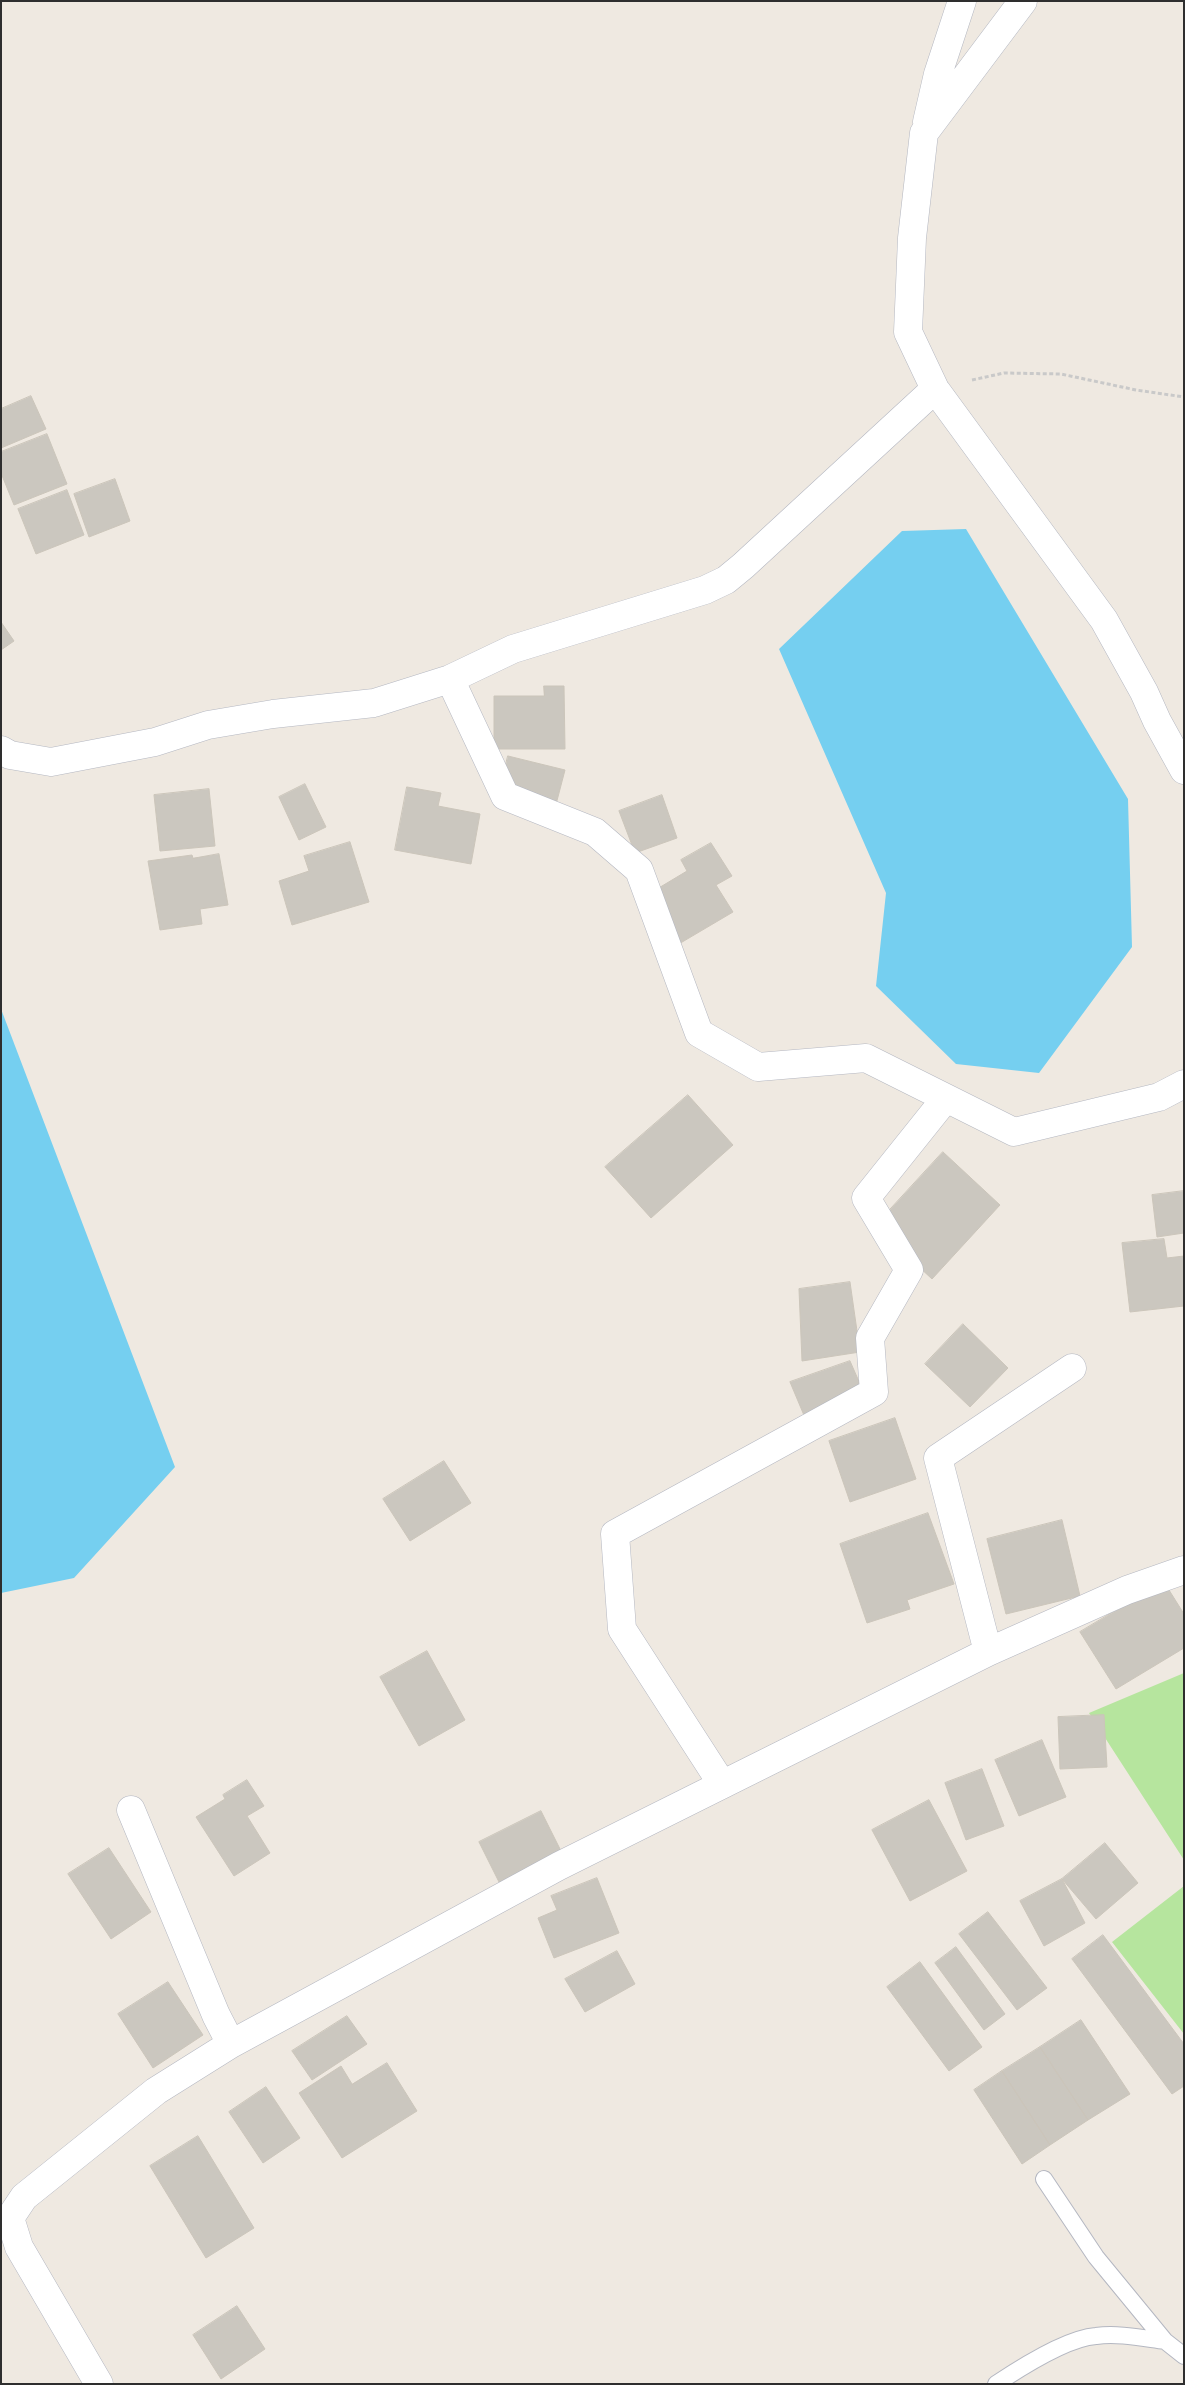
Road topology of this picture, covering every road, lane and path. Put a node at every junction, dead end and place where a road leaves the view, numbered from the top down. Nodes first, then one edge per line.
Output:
1 (962, 1) edge
2 (1024, 1) edge
3 (924, 133) junction
4 (935, 389) junction
5 (1184, 397) edge
6 (450, 679) junction
7 (1, 750) edge
8 (1184, 770) edge
9 (1184, 1084) edge
10 (946, 1098) junction
11 (1072, 1368) dead end
12 (1184, 1570) edge
13 (988, 1652) junction
14 (722, 1784) junction
15 (131, 1810) dead end
16 (231, 2044) junction
17 (1044, 2179) dead end
18 (1165, 2341) junction
19 (1184, 2356) edge
20 (99, 2384) edge
21 (996, 2384) edge

1 - 3 street
2 - 3 street
3 - 4 street
4 - 5 path
4 - 6 street
4 - 8 street
6 - 7 street
6 - 10 street
9 - 10 street
10 - 14 street
11 - 13 street
12 - 13 street
13 - 14 street
14 - 16 street
15 - 16 street
16 - 20 street
17 - 18 lane
18 - 19 lane
18 - 21 lane

